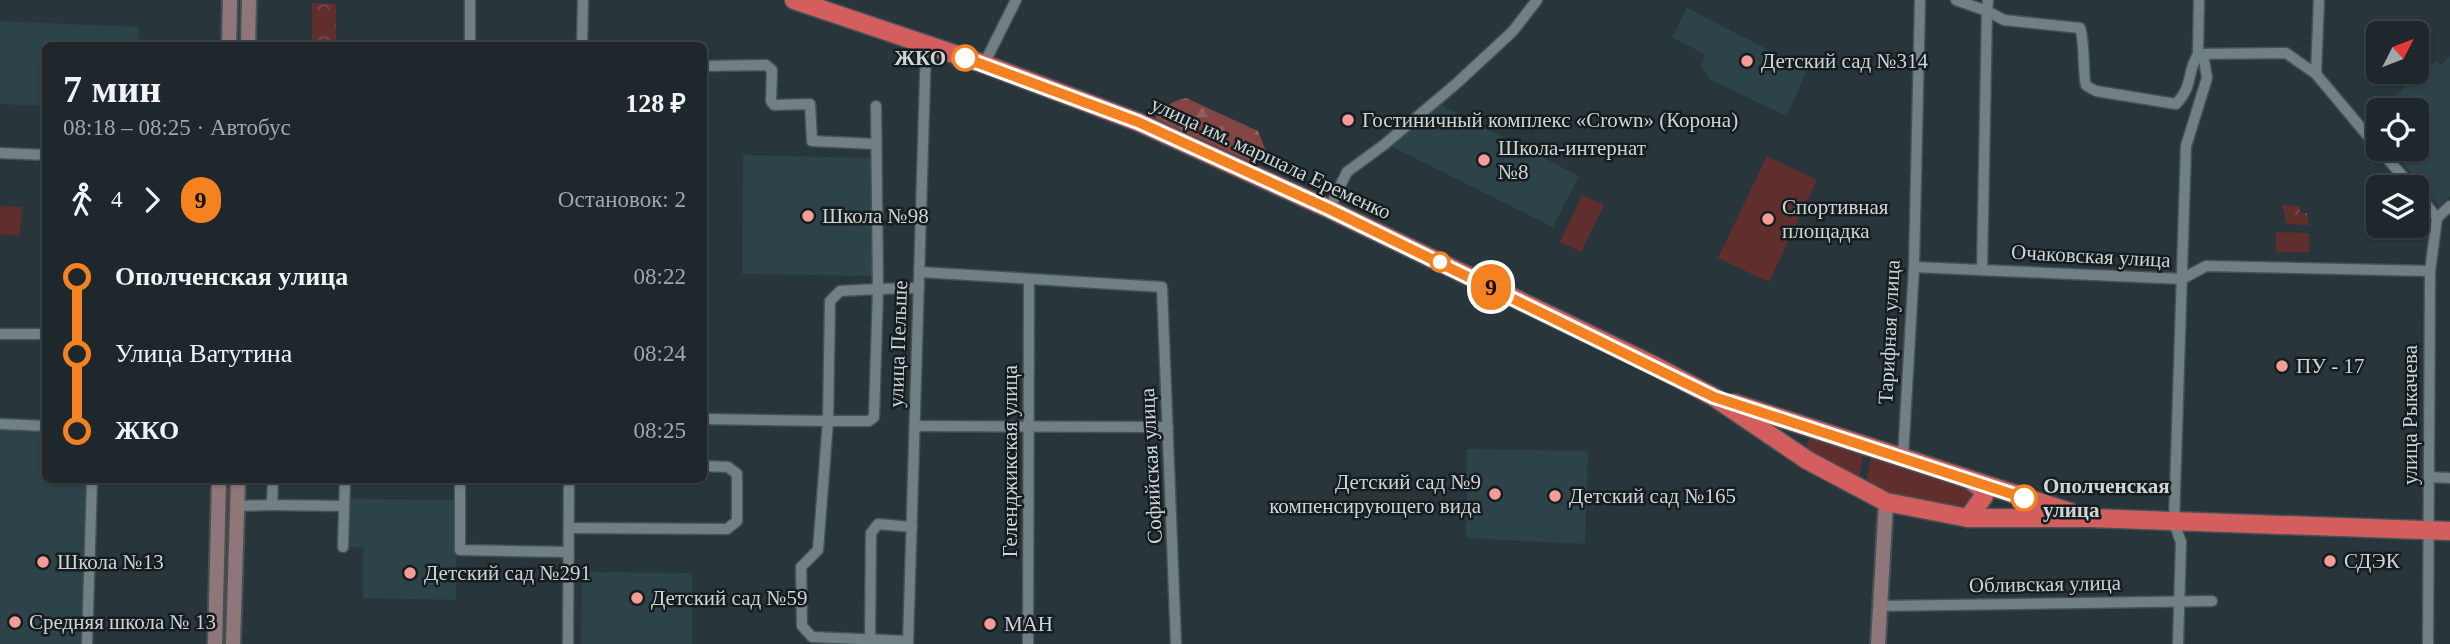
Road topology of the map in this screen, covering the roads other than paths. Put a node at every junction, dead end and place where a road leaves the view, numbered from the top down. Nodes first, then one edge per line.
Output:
1 (230, 0) edge
2 (249, 0) edge
3 (470, 0) edge
4 (583, 0) edge
5 (794, 0) edge
6 (1016, 0) edge
7 (1537, 0) edge
8 (1920, 0) edge
9 (1956, 0) edge
10 (2199, 0) edge
11 (2319, 0) edge
12 (1987, 5) edge
13 (229, 42) edge
14 (248, 42) edge
15 (470, 42) edge
16 (582, 42) edge
17 (926, 46) junction
18 (2198, 54) junction
19 (984, 64) junction
20 (707, 66) edge
21 (2316, 74) junction
22 (876, 106) dead end
23 (2366, 133) edge
24 (876, 144) junction
25 (0, 153) edge
26 (42, 155) edge
27 (2390, 161) edge
28 (2402, 175) edge
29 (2450, 206) edge
30 (2429, 208) edge
31 (1329, 209) junction
32 (2437, 218) junction
33 (1914, 267) junction
34 (1982, 270) junction
35 (2430, 271) junction
36 (920, 272) junction
37 (1029, 279) junction
38 (2182, 279) junction
39 (919, 288) junction
40 (878, 289) junction
41 (0, 334) edge
42 (42, 334) edge
43 (1714, 397) junction
44 (707, 419) edge
45 (828, 421) junction
46 (0, 424) edge
47 (42, 426) edge
48 (915, 426) junction
49 (1168, 427) junction
50 (1030, 428) junction
51 (1819, 429) junction
52 (1903, 457) junction
53 (1807, 460) junction
54 (707, 466) edge
55 (2429, 477) junction
56 (2450, 478) edge
57 (92, 483) edge
58 (219, 483) edge
59 (238, 483) edge
60 (273, 483) edge
61 (345, 483) edge
62 (460, 483) edge
63 (569, 483) edge
64 (1975, 483) junction
65 (1886, 502) junction
66 (272, 505) junction
67 (237, 506) junction
68 (344, 506) junction
69 (1968, 518) junction
70 (2090, 518) junction
71 (2174, 523) junction
72 (912, 527) junction
73 (569, 528) junction
74 (2429, 530) junction
75 (2450, 530) edge
76 (343, 547) dead end
77 (568, 552) junction
78 (2179, 601) junction
79 (2212, 601) dead end
80 (1879, 606) junction
81 (870, 639) junction
82 (908, 642) edge
83 (87, 644) edge
84 (215, 644) edge
85 (233, 644) edge
86 (568, 644) edge
87 (1028, 644) edge
88 (1176, 644) edge
89 (1878, 644) edge
90 (2178, 644) edge
91 (2428, 644) edge

1 - 13 street
2 - 14 street
3 - 15 street
4 - 16 street
5 - 17 highway, улица им. маршала Еременко
6 - 19 street
7 - 31 street
8 - 33 street, Тарифная улица
9 - 12 street
10 - 18 street
11 - 21 street
12 - 18 street
12 - 34 street
17 - 19 highway, улица им. маршала Еременко
17 - 36 street, улица Пельше
18 - 21 street
18 - 38 street
19 - 31 highway, улица им. маршала Еременко
20 - 24 street
21 - 23 street
22 - 24 street
24 - 40 street
25 - 26 street
27 - 28 street
29 - 32 street
30 - 32 street
31 - 43 highway, улица им. маршала Еременко
32 - 35 street, улица Рыкачева
33 - 34 street, Очаковская улица
33 - 52 street, Тарифная улица
34 - 38 street, Очаковская улица
35 - 38 street, Очаковская улица
35 - 55 street, улица Рыкачева
36 - 37 street
36 - 39 street, улица Пельше
37 - 49 street, Софийская улица
37 - 50 street, Геленджикская улица
38 - 71 street
39 - 40 street
39 - 48 street, улица Пельше
40 - 45 street
40 - 45 street
41 - 42 street
43 - 51 highway
43 - 53 highway
44 - 45 street
45 - 81 street
46 - 47 street
48 - 50 street
48 - 72 street, улица Пельше
49 - 50 street
49 - 88 street, Софийская улица
50 - 87 street, Геленджикская улица
51 - 52 highway
51 - 53 highway
52 - 64 highway
53 - 65 highway
54 - 73 street
55 - 56 street
55 - 74 street, улица Рыкачева
57 - 83 street
58 - 84 street
59 - 67 street
60 - 66 street
61 - 68 street
62 - 77 street
63 - 73 street
64 - 69 highway
64 - 70 highway
65 - 69 highway
65 - 80 street
66 - 67 street
66 - 68 street
67 - 85 street
68 - 76 street
69 - 70 highway
70 - 71 highway
71 - 74 highway
71 - 78 street
72 - 81 street
72 - 82 street, улица Пельше
73 - 77 street
74 - 75 highway
74 - 91 street, улица Рыкачева
77 - 86 street
78 - 79 street, Обливская улица
78 - 80 street, Обливская улица
78 - 90 street
80 - 89 street
81 - 82 street

